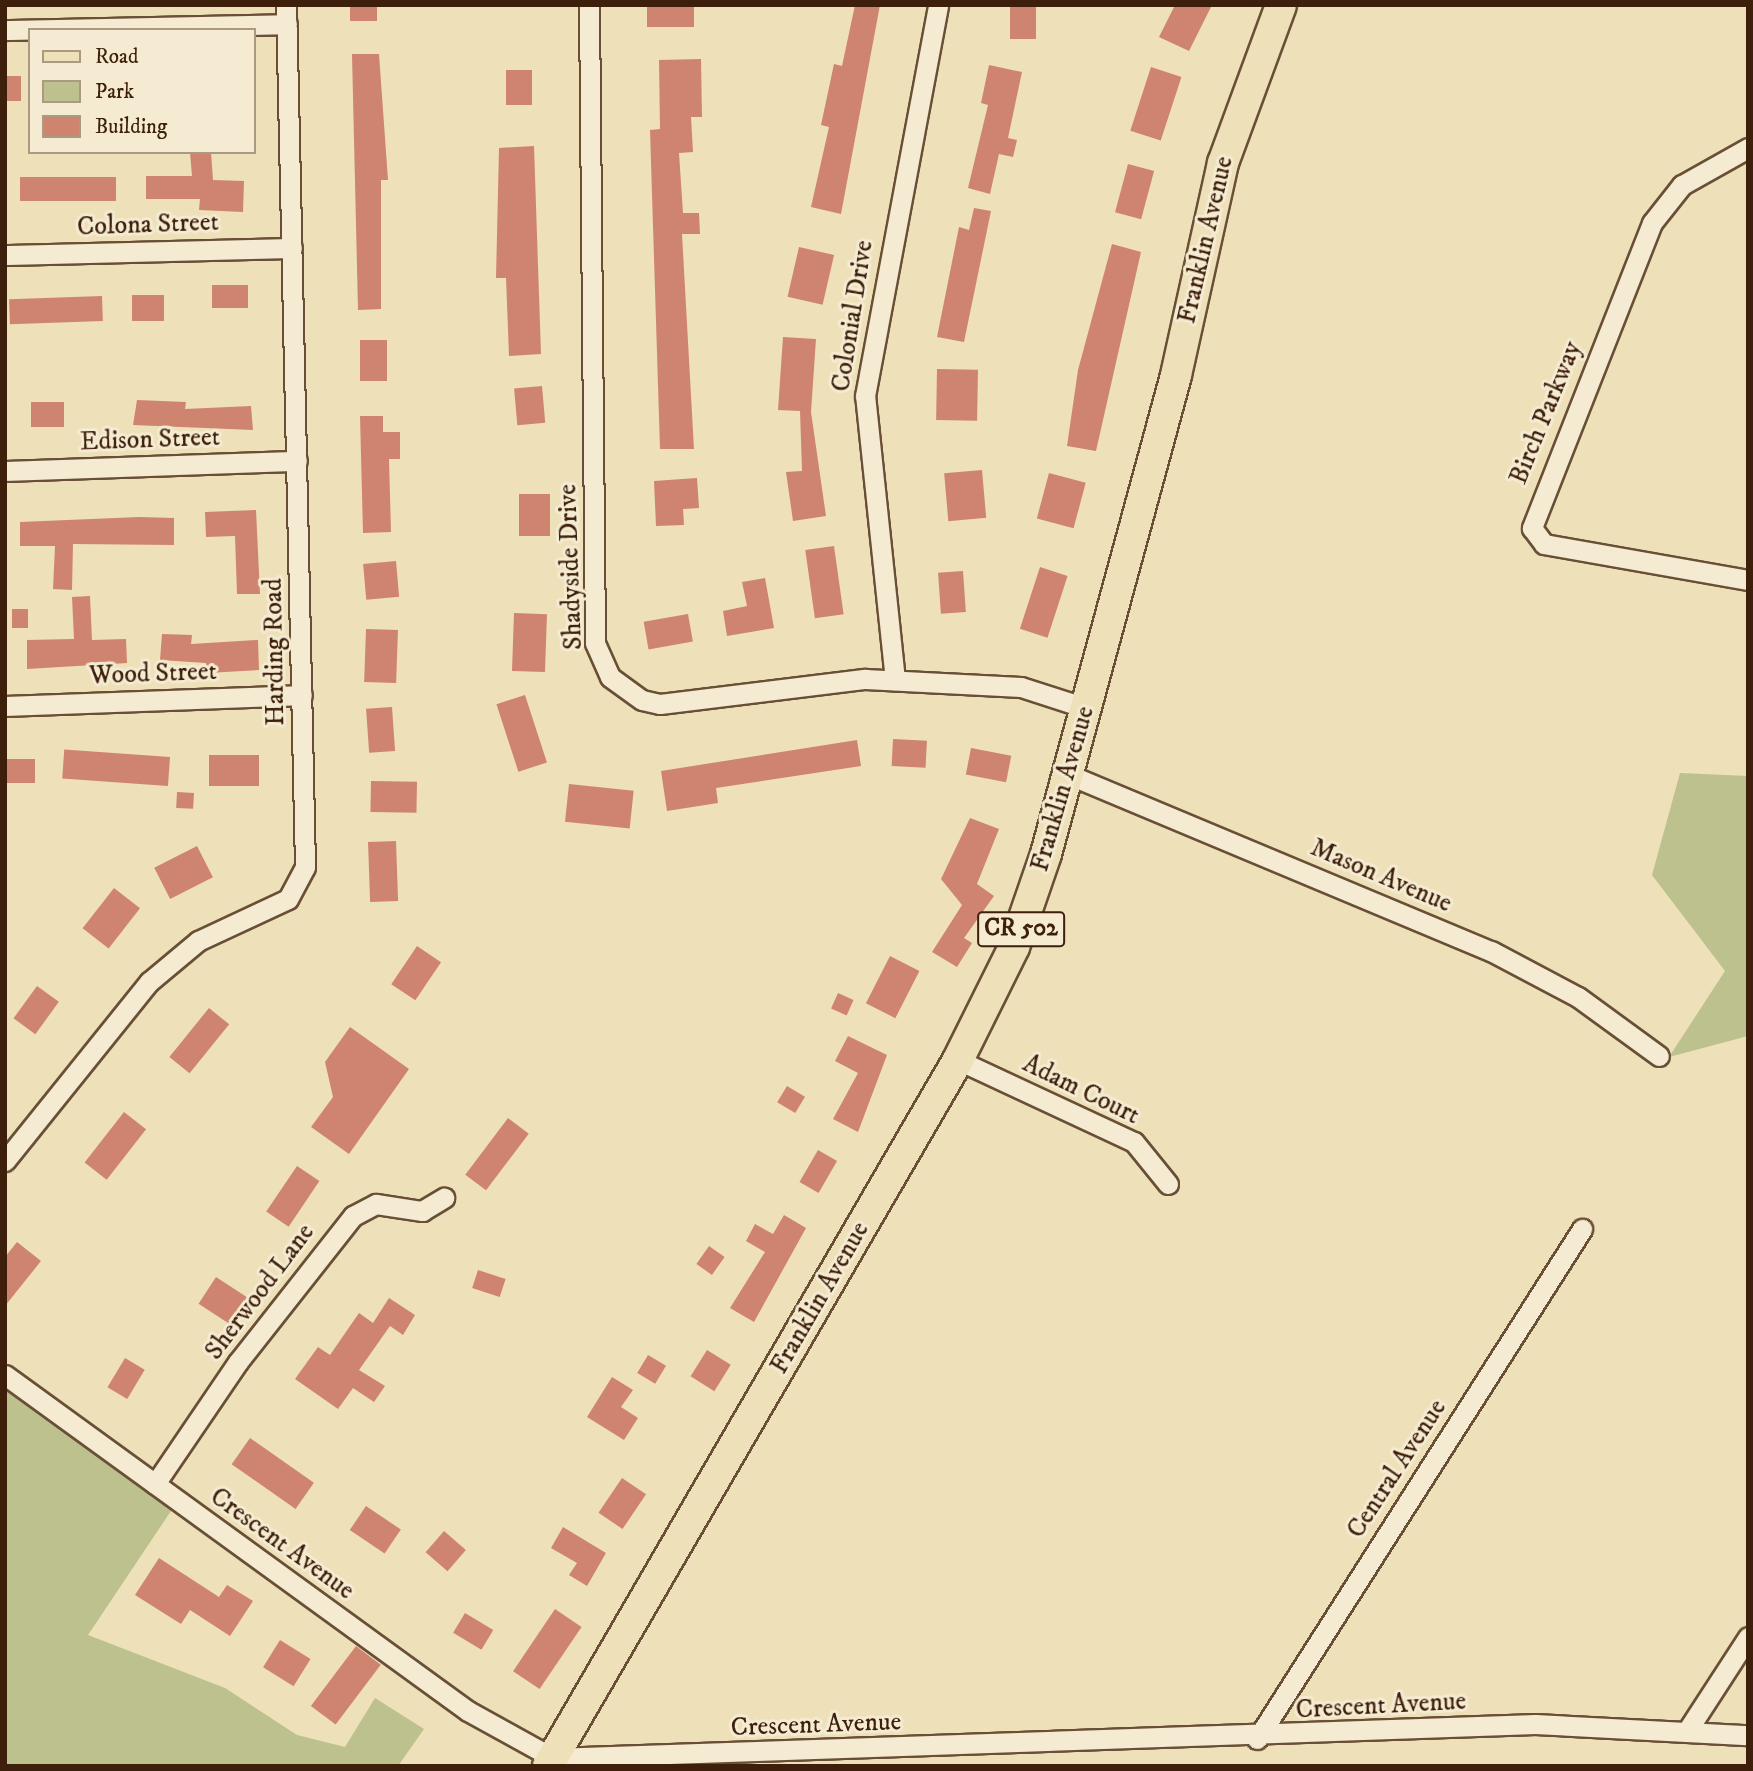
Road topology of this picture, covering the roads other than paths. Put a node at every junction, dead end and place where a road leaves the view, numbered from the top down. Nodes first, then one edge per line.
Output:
1 (589, 5) edge
2 (938, 5) edge
3 (1281, 5) edge
4 (287, 15) edge
5 (43, 28) edge
6 (28, 29) edge
7 (5, 30) edge
8 (1748, 148) edge
9 (292, 248) junction
10 (5, 255) edge
11 (297, 461) junction
12 (5, 471) edge
13 (1748, 580) edge
14 (895, 680) junction
15 (302, 695) junction
16 (5, 706) edge
17 (1086, 708) junction
18 (1067, 774) junction
19 (1659, 1056) dead end
20 (958, 1060) junction
21 (5, 1161) edge
22 (1168, 1184) dead end
23 (444, 1198) dead end
24 (1582, 1228) dead end
25 (5, 1375) edge
26 (155, 1484) junction
27 (1748, 1637) edge
28 (1687, 1731) junction
29 (1748, 1735) edge
30 (1256, 1739) junction
31 (551, 1762) edge

1 - 14 street, Shadyside Drive
2 - 14 street, Colonial Drive
3 - 17 main road, Franklin Avenue / CR 502
4 - 5 street
4 - 9 street, Harding Road
6 - 7 street
8 - 13 street, Birch Parkway
9 - 10 street, Colona Street
9 - 11 street, Harding Road
11 - 12 street, Edison Street
11 - 15 street, Harding Road
14 - 17 street, Shadyside Drive
15 - 16 street, Wood Street
15 - 21 street, Harding Road
17 - 18 main road, Franklin Avenue / CR 502
18 - 19 street, Mason Avenue
18 - 20 main road, Franklin Avenue / CR 502
20 - 22 street, Adam Court
20 - 31 main road, Franklin Avenue / CR 502
23 - 26 street, Sherwood Lane
24 - 30 street, Central Avenue
25 - 26 street, Crescent Avenue
26 - 31 street, Crescent Avenue
27 - 28 street
28 - 29 street, Crescent Avenue
28 - 30 street, Crescent Avenue
30 - 31 street, Crescent Avenue

